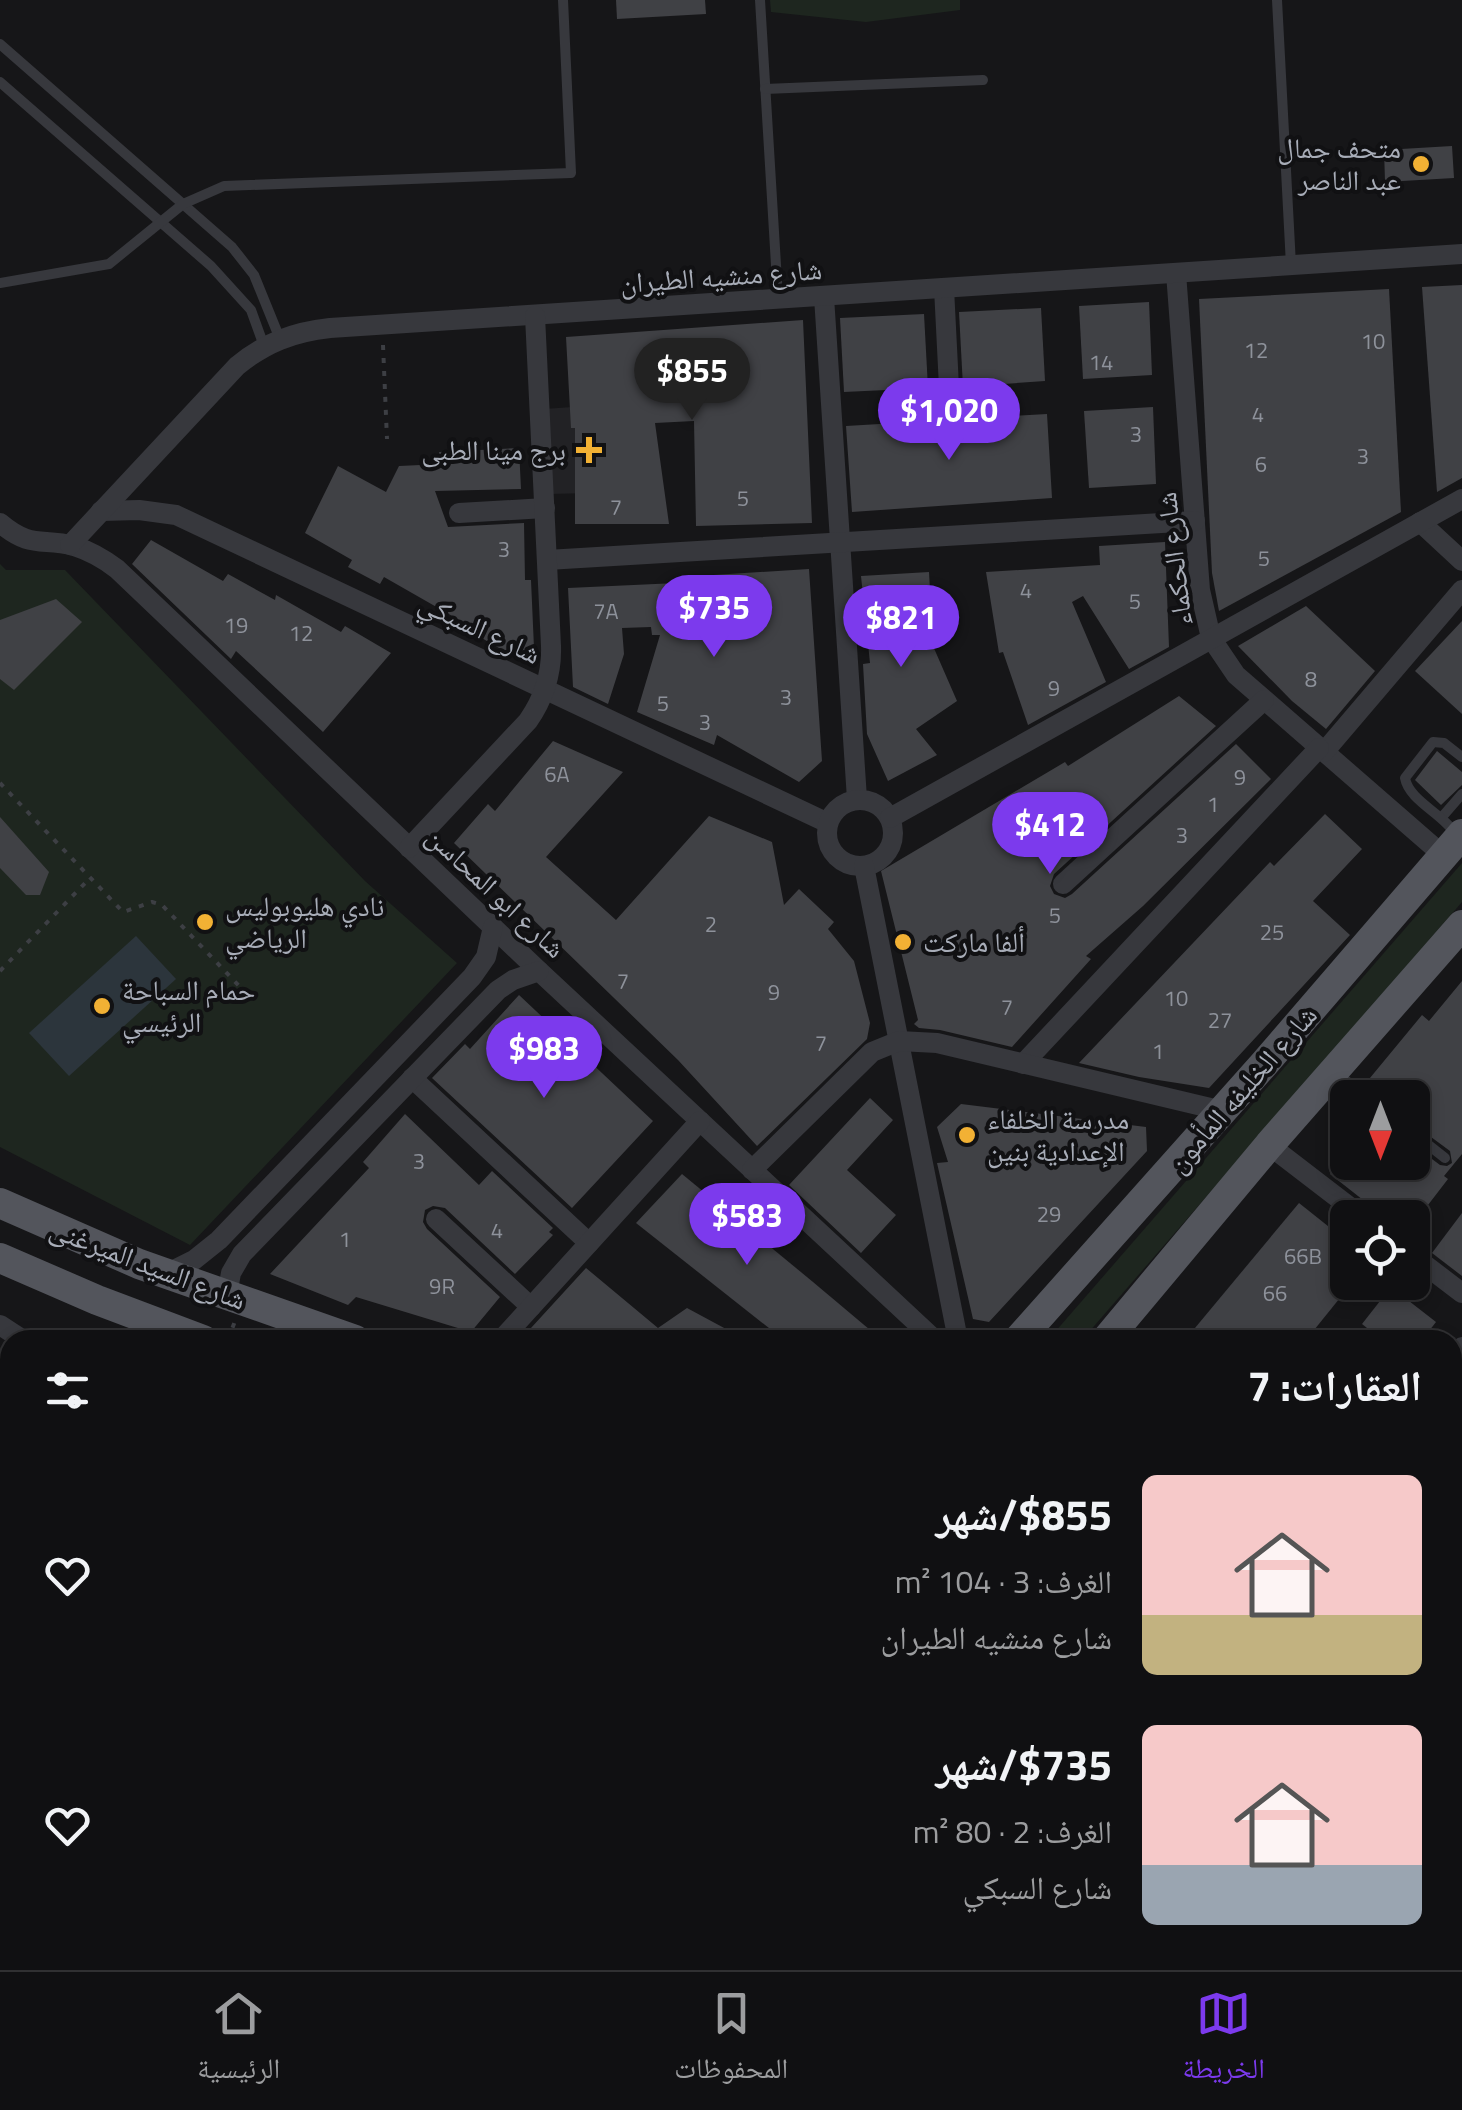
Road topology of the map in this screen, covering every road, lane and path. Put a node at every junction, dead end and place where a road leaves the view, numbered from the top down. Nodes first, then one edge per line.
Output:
1 (562, 0) edge
2 (760, 0) edge
3 (1277, 0) edge
4 (0, 44) edge
5 (982, 80) dead end
6 (0, 82) edge
7 (765, 89) junction
8 (183, 204) junction
9 (163, 222) junction
10 (1462, 254) edge
11 (1291, 265) junction
12 (1176, 273) junction
13 (0, 283) edge
14 (944, 288) junction
15 (824, 296) junction
16 (778, 300) junction
17 (535, 316) junction
18 (382, 326) junction
19 (272, 343) junction
20 (950, 407) dead end
21 (387, 438) dead end
22 (1462, 499) edge
23 (544, 508) junction
24 (101, 511) junction
25 (459, 513) dead end
26 (1195, 521) junction
27 (1420, 522) junction
28 (0, 523) edge
29 (840, 543) junction
30 (70, 545) junction
31 (547, 560) junction
32 (1462, 561) edge
33 (1462, 590) edge
34 (1212, 638) junction
35 (546, 689) junction
36 (1264, 700) junction
37 (1322, 750) junction
38 (1462, 758) edge
39 (0, 783) edge
40 (1462, 794) edge
41 (858, 799) junction
42 (890, 818) junction
43 (828, 823) junction
44 (1452, 837) edge
45 (409, 848) junction
46 (864, 866) junction
47 (89, 879) junction
48 (1063, 884) dead end
49 (1462, 925) edge
50 (493, 927) junction
51 (0, 971) edge
52 (539, 971) junction
53 (241, 988) dead end
54 (899, 1041) junction
55 (1024, 1064) junction
56 (1334, 1071) junction
57 (412, 1078) junction
58 (1345, 1080) edge
59 (1223, 1111) junction
60 (700, 1122) junction
61 (1269, 1145) junction
62 (1430, 1146) edge
63 (1445, 1158) dead end
64 (752, 1170) junction
65 (1341, 1200) edge
66 (0, 1203) edge
67 (436, 1219) dead end
68 (589, 1243) junction
69 (0, 1258) edge
70 (1430, 1269) edge
71 (166, 1274) junction
72 (1462, 1293) edge
73 (227, 1295) junction
74 (531, 1307) junction
75 (153, 1330) edge
76 (326, 1330) edge
77 (510, 1330) edge
78 (924, 1330) edge
79 (956, 1330) edge
80 (1027, 1330) edge
81 (1114, 1330) edge

1 - 8 lane
2 - 7 lane
3 - 11 lane
4 - 8 lane
5 - 7 lane
6 - 9 lane
7 - 16 lane
8 - 9 lane
8 - 19 lane
9 - 13 lane
9 - 19 lane
10 - 11 street, شارع منشيه الطيران
11 - 12 street, شارع منشيه الطيران
12 - 14 street, شارع منشيه الطيران
12 - 26 street, شارع الحكماء
14 - 15 street, شارع منشيه الطيران
14 - 20 street
15 - 16 street, شارع منشيه الطيران
15 - 29 street
16 - 17 street, شارع منشيه الطيران
17 - 18 street, شارع منشيه الطيران
17 - 23 street
18 - 19 street, شارع منشيه الطيران
18 - 21 path
19 - 24 street, شارع منشيه الطيران
22 - 27 street
23 - 25 street
23 - 31 street
24 - 30 street, شارع منشيه الطيران
24 - 35 street, شارع السبكي
26 - 29 street
26 - 34 street, شارع الحكماء
27 - 32 street
27 - 34 street
28 - 30 street, شارع ابو المحاسن
29 - 31 street
29 - 41 street
30 - 45 street, شارع ابو المحاسن
31 - 35 street
33 - 37 street
34 - 36 street, شارع الحكماء
34 - 42 street
35 - 43 street, شارع السبكي
35 - 45 street
36 - 37 street, شارع الحكماء
36 - 48 street
37 - 44 street, شارع الحكماء
37 - 55 street
38 - 44 lane
39 - 47 path
40 - 44 lane
41 - 42 street
41 - 43 street
42 - 46 street
43 - 46 street
44 - 59 main road, شارع الخليفه المأمون
45 - 50 street, شارع ابو المحاسن
46 - 54 street
47 - 51 path
47 - 53 path
49 - 56 main road, شارع الخليفه المأمون
50 - 52 street, شارع ابو المحاسن
50 - 71 street
52 - 57 street
52 - 60 street, شارع ابو المحاسن
54 - 55 street
54 - 64 street
54 - 79 street
55 - 59 street
56 - 58 lane
56 - 61 main road, شارع الخليفه المأمون
57 - 68 street
57 - 73 street
59 - 80 main road, شارع الخليفه المأمون
60 - 64 street, شارع ابو المحاسن
60 - 68 street
61 - 65 street
61 - 81 main road, شارع الخليفه المأمون
62 - 63 lane
64 - 78 street, شارع ابو المحاسن
66 - 71 main road, شارع السيد الميرغنى
67 - 74 street
68 - 74 street
69 - 75 main road, شارع السيد الميرغنى
70 - 72 street
71 - 73 main road, شارع السيد الميرغنى
73 - 76 main road, شارع السيد الميرغنى
74 - 77 street

